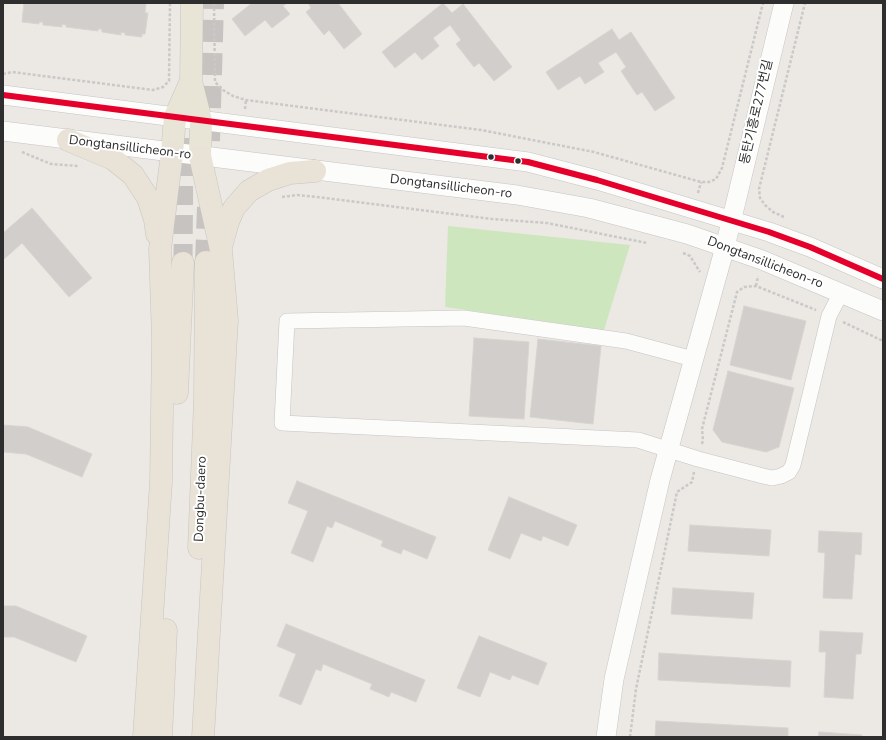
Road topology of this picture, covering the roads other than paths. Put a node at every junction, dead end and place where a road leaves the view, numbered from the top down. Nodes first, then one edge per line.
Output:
1 (192, 3) edge
2 (784, 3) edge
3 (191, 81) junction
4 (3, 95) edge
5 (175, 117) junction
6 (201, 121) junction
7 (3, 132) edge
8 (68, 140) junction
9 (172, 153) junction
10 (200, 156) junction
11 (315, 171) junction
12 (732, 220) junction
13 (725, 247) junction
14 (160, 249) junction
15 (213, 256) junction
16 (183, 263) tunnel mouth
17 (883, 279) edge
18 (841, 293) junction
19 (883, 312) edge
20 (693, 359) junction
21 (668, 449) junction
22 (144, 737) edge
23 (161, 737) edge
24 (192, 737) edge
25 (203, 737) edge
26 (606, 737) edge

1 - 3 main road
2 - 12 street, 동탄기흥로277번길
3 - 5 main road
3 - 6 main road
4 - 5 street, Dongtansillicheon-ro
5 - 6 street, Dongtansillicheon-ro
5 - 9 main road
6 - 10 main road
6 - 12 street, Dongtansillicheon-ro
7 - 8 street, Dongtansillicheon-ro
8 - 9 street, Dongtansillicheon-ro
8 - 14 highway
9 - 10 street, Dongtansillicheon-ro
9 - 14 highway
10 - 11 street, Dongtansillicheon-ro
10 - 15 highway
11 - 13 street, Dongtansillicheon-ro
11 - 15 highway
12 - 13 street, 동탄기흥로277번길
12 - 17 street, Dongtansillicheon-ro
13 - 18 street, Dongtansillicheon-ro
13 - 20 street, 동탄기흥로277번길
14 - 22 highway
15 - 24 highway, Dongbu-daero
15 - 25 highway
16 - 23 highway
18 - 19 street, Dongtansillicheon-ro
18 - 21 street
20 - 21 street, 동탄기흥로277번길
20 - 21 street
21 - 26 street, 동탄기흥로277번길

